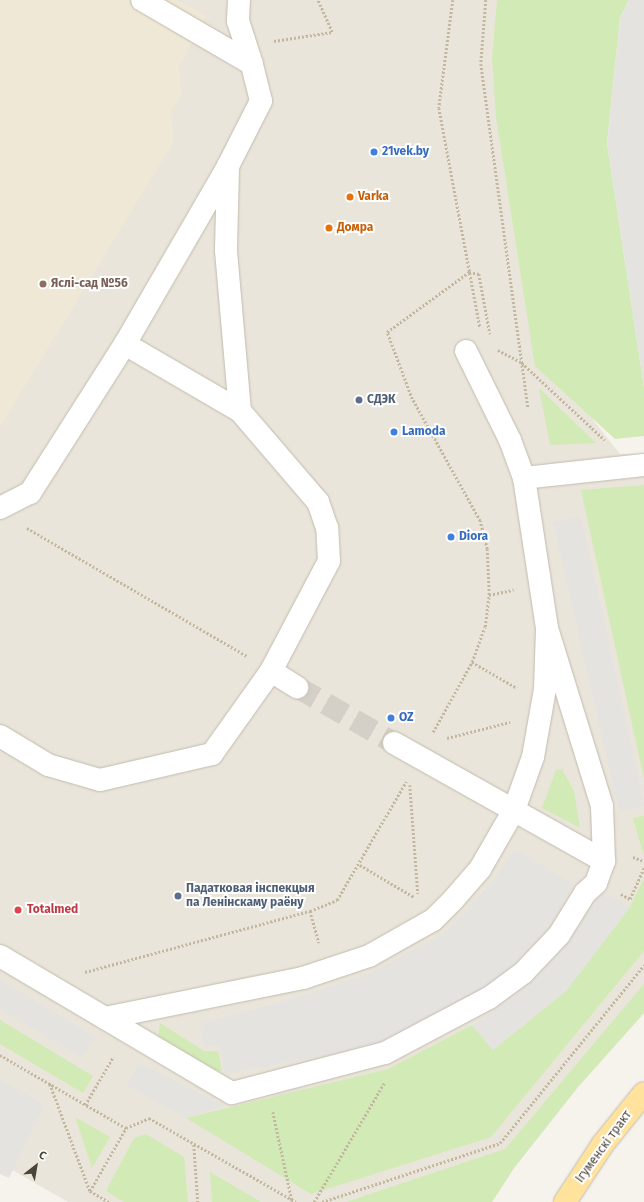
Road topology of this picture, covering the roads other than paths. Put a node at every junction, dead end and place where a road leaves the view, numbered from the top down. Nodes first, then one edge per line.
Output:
1 (142, 0) edge
2 (239, 0) edge
3 (252, 64) junction
4 (228, 166) junction
5 (125, 344) junction
6 (466, 351) dead end
7 (240, 411) junction
8 (644, 465) edge
9 (524, 478) junction
10 (0, 508) edge
11 (547, 628) junction
12 (271, 671) junction
13 (297, 687) tunnel mouth
14 (0, 736) edge
15 (394, 743) tunnel mouth
16 (514, 810) junction
17 (604, 861) junction
18 (0, 956) edge
19 (105, 1018) junction
20 (644, 1093) edge
21 (565, 1202) edge

1 - 3 lane
2 - 3 lane
3 - 4 lane
4 - 5 lane
4 - 7 lane
5 - 7 lane
5 - 10 lane
6 - 9 lane
7 - 12 lane
8 - 9 lane
9 - 11 lane
11 - 16 lane
11 - 17 lane
12 - 13 lane
12 - 14 lane
15 - 16 lane
16 - 17 lane
16 - 19 lane
17 - 19 lane
18 - 19 lane
20 - 21 main road, Ігуменскі тракт

